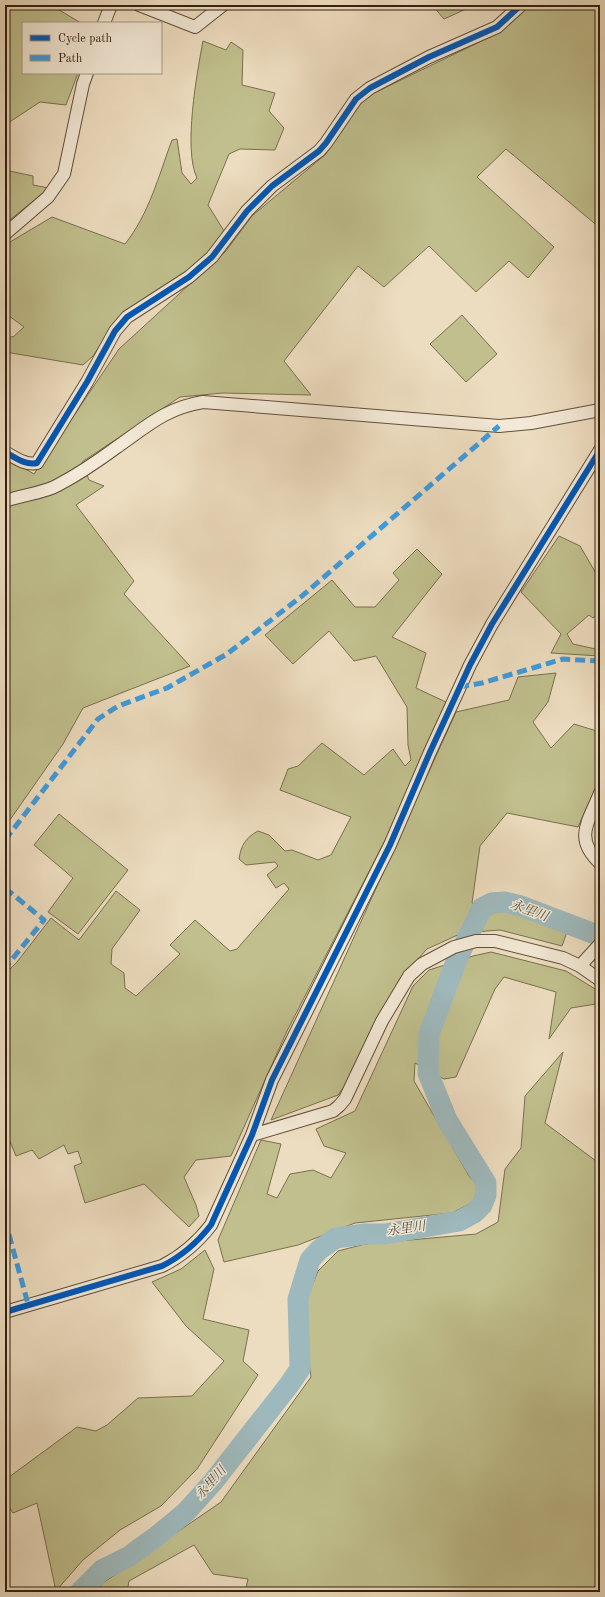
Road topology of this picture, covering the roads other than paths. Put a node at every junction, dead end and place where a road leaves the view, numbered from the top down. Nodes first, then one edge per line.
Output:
1 (111, 5) edge
2 (139, 5) edge
3 (223, 5) edge
4 (521, 5) edge
5 (104, 22) edge
6 (87, 74) edge
7 (5, 234) edge
8 (600, 410) edge
9 (600, 450) edge
10 (5, 452) edge
11 (5, 501) edge
12 (600, 793) edge
13 (600, 863) edge
14 (600, 944) edge
15 (580, 966) junction
16 (600, 980) edge
17 (252, 1135) junction
18 (5, 1312) edge

1 - 5 street
2 - 3 street
4 - 10 street
6 - 7 street
8 - 11 street
9 - 17 street
12 - 13 street
14 - 15 street
15 - 16 street
15 - 17 street
17 - 18 street

